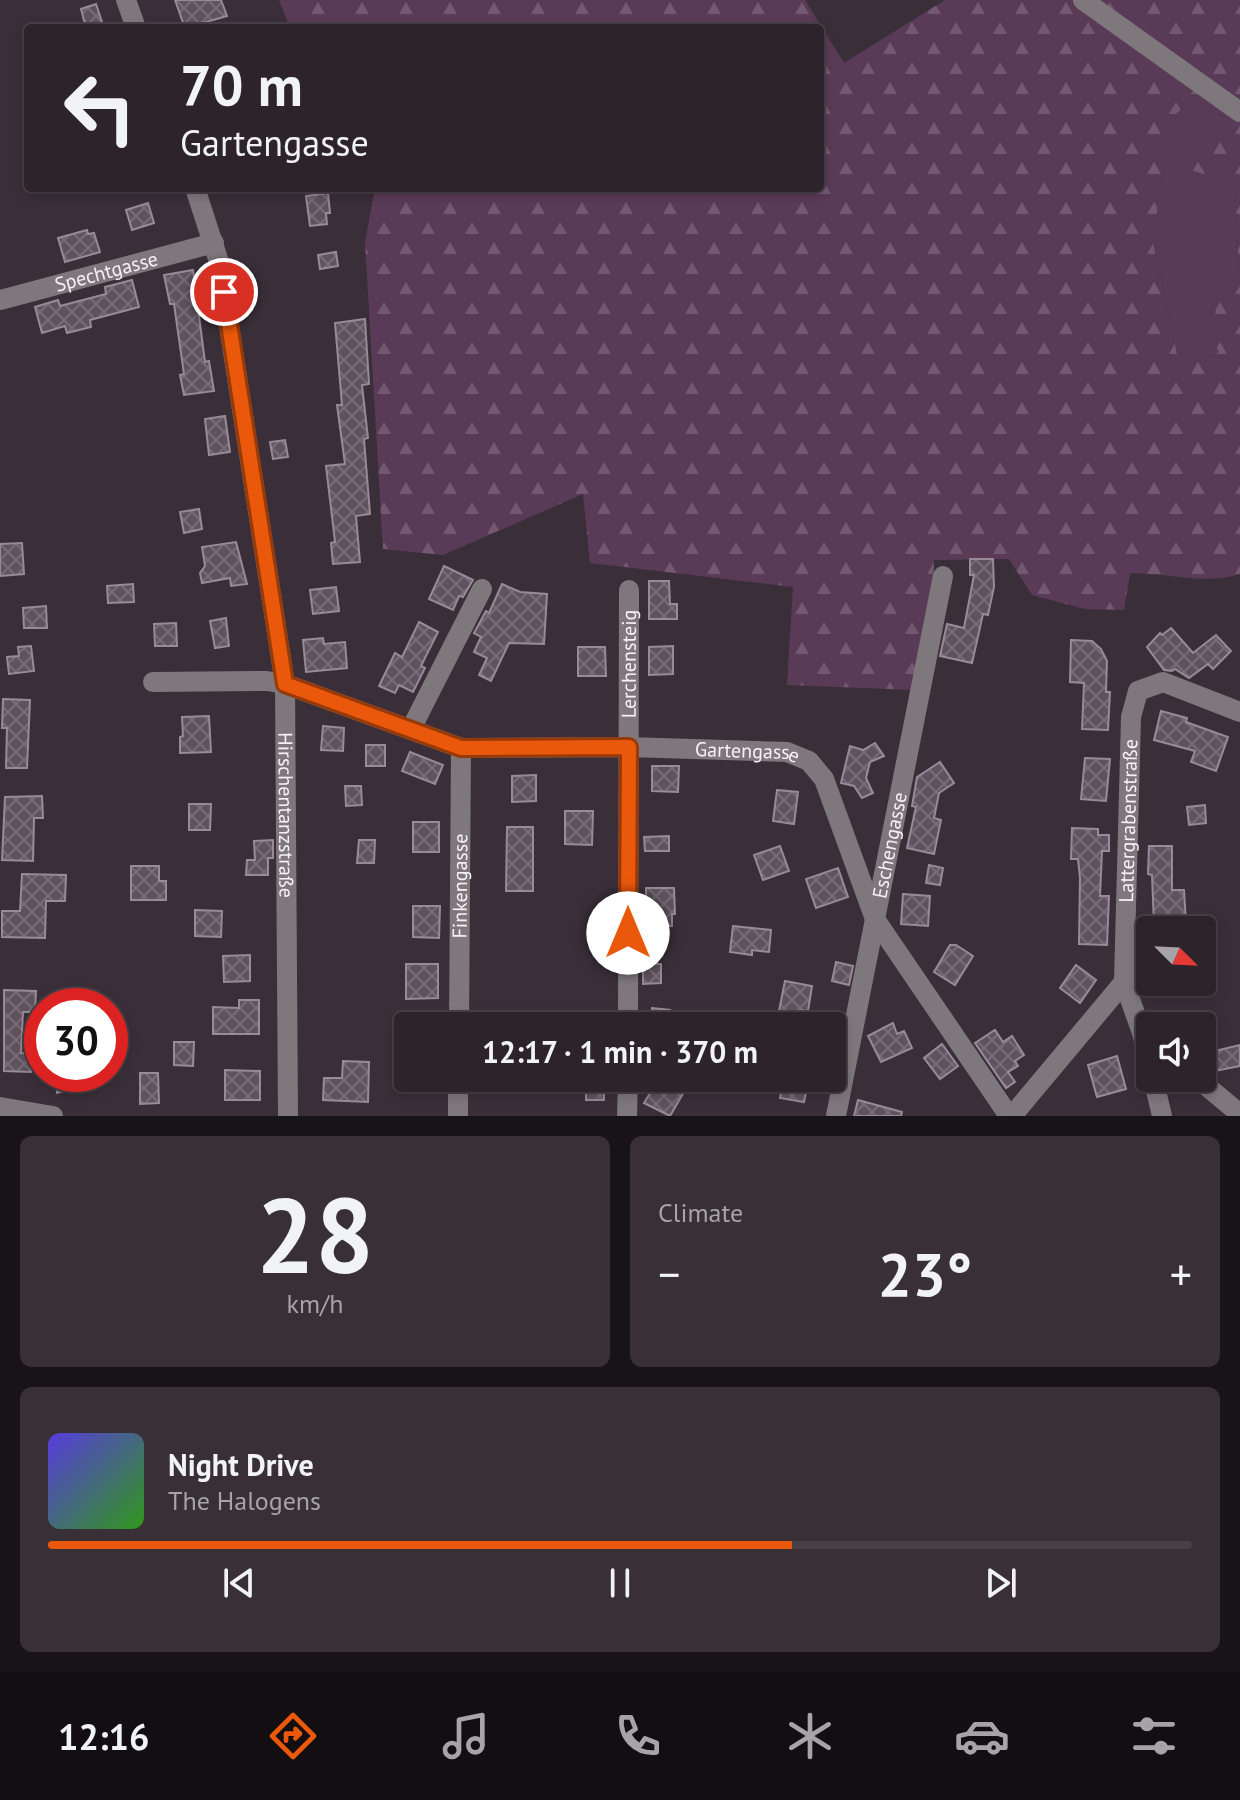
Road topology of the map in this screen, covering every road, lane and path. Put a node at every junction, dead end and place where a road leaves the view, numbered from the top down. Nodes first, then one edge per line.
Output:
1 (126, 0) edge
2 (1083, 0) edge
3 (135, 24) edge
4 (1240, 112) edge
5 (196, 192) edge
6 (214, 243) junction
7 (0, 300) edge
8 (943, 576) dead end
9 (482, 589) dead end
10 (629, 590) dead end
11 (153, 682) dead end
12 (285, 684) junction
13 (1240, 712) edge
14 (411, 729) junction
15 (629, 747) junction
16 (461, 748) junction
17 (875, 919) junction
18 (1124, 982) junction
19 (459, 1012) edge
20 (628, 1012) edge
21 (1136, 1012) edge
22 (458, 1092) edge
23 (628, 1092) edge
24 (1156, 1092) edge
25 (1214, 1092) edge
26 (0, 1107) edge
27 (1240, 1114) edge
28 (53, 1116) edge
29 (288, 1116) edge
30 (458, 1116) edge
31 (627, 1116) edge
32 (836, 1116) edge
33 (1010, 1116) edge
34 (1162, 1116) edge

1 - 3 street
2 - 4 street
5 - 6 street, Hirschentanzstraße
6 - 7 street, Spechtgasse
6 - 12 street, Hirschentanzstraße
8 - 17 street, Eschengasse
9 - 14 street
10 - 15 street, Lerchensteig
11 - 12 street, Gartengasse
12 - 14 street, Gartengasse
12 - 29 street, Hirschentanzstraße
13 - 18 street, Lattergrabenstraße
14 - 16 street, Gartengasse
15 - 16 street, Gartengasse
15 - 17 street, Gartengasse
15 - 20 street, Lerchensteig
16 - 19 street, Finkengasse
17 - 32 street, Eschengasse
17 - 33 street, Gartengasse
18 - 21 street
18 - 33 street
22 - 30 street
23 - 31 street
24 - 34 street
25 - 27 street
26 - 28 street

